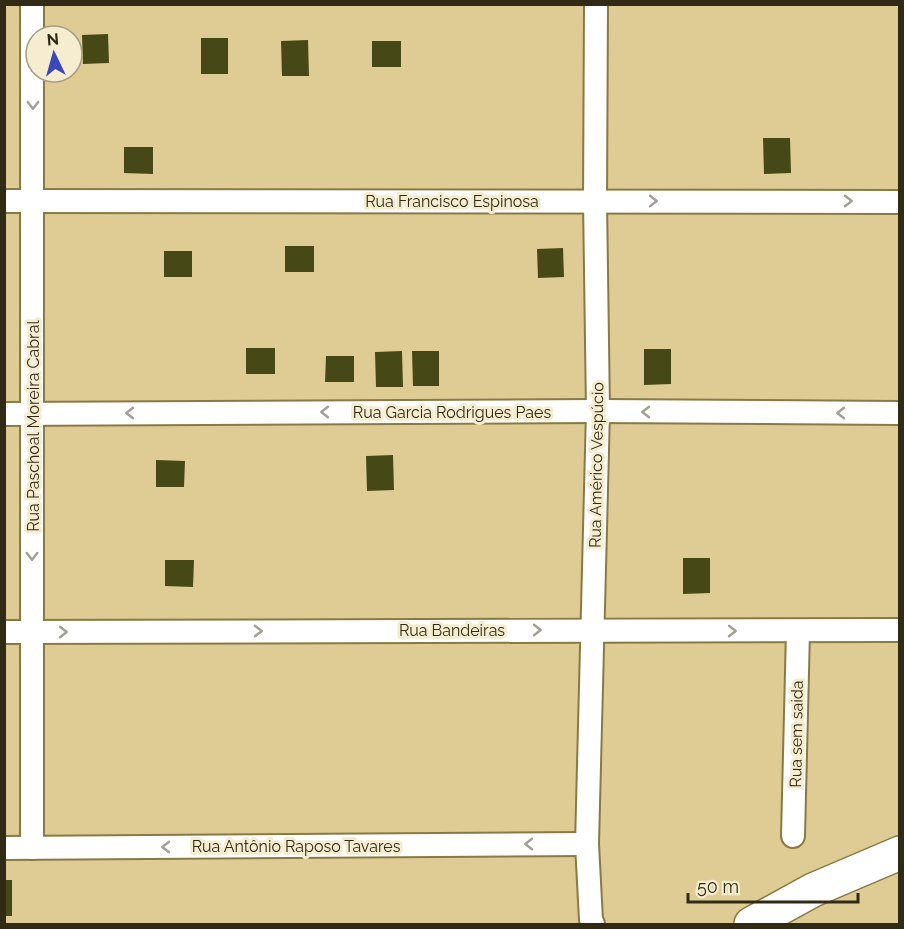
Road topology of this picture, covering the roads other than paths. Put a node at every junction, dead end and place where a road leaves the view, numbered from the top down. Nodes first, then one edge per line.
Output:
1 (32, 4) edge
2 (596, 4) edge
3 (595, 200) junction
4 (4, 201) edge
5 (33, 201) junction
6 (900, 202) edge
7 (598, 411) junction
8 (900, 413) edge
9 (4, 414) edge
10 (33, 414) junction
11 (592, 630) junction
12 (900, 630) edge
13 (798, 631) junction
14 (4, 632) edge
15 (32, 632) junction
16 (793, 836) dead end
17 (587, 844) junction
18 (4, 848) edge
19 (32, 848) junction
20 (900, 853) edge
21 (590, 923) edge
22 (751, 924) edge

1 -> 5 street, Rua Paschoal Moreira Cabral
2 - 3 street, Rua Américo Vespúcio
3 - 5 street, Rua Francisco Espinosa
3 -> 6 street, Rua Francisco Espinosa
3 - 7 street, Rua Américo Vespúcio
4 - 5 street, Rua Francisco Espinosa
5 - 10 street, Rua Paschoal Moreira Cabral
8 -> 7 street, Rua Garcia Rodrigues Paes
7 -> 10 street, Rua Garcia Rodrigues Paes
7 - 11 street, Rua Américo Vespúcio
9 - 10 street, Rua Garcia Rodrigues Paes
10 -> 15 street, Rua Paschoal Moreira Cabral
11 -> 13 street, Rua Bandeiras
15 -> 11 street, Rua Bandeiras
11 - 17 street, Rua Américo Vespúcio
12 - 13 street, Rua Bandeiras
13 - 16 street, Rua sem saida
14 - 15 street, Rua Bandeiras
15 - 19 street, Rua Paschoal Moreira Cabral
17 -> 19 street, Rua Antônio Raposo Tavares
17 - 21 street, Rua Américo Vespúcio
18 - 19 street, Rua Antônio Raposo Tavares
20 - 22 main road

